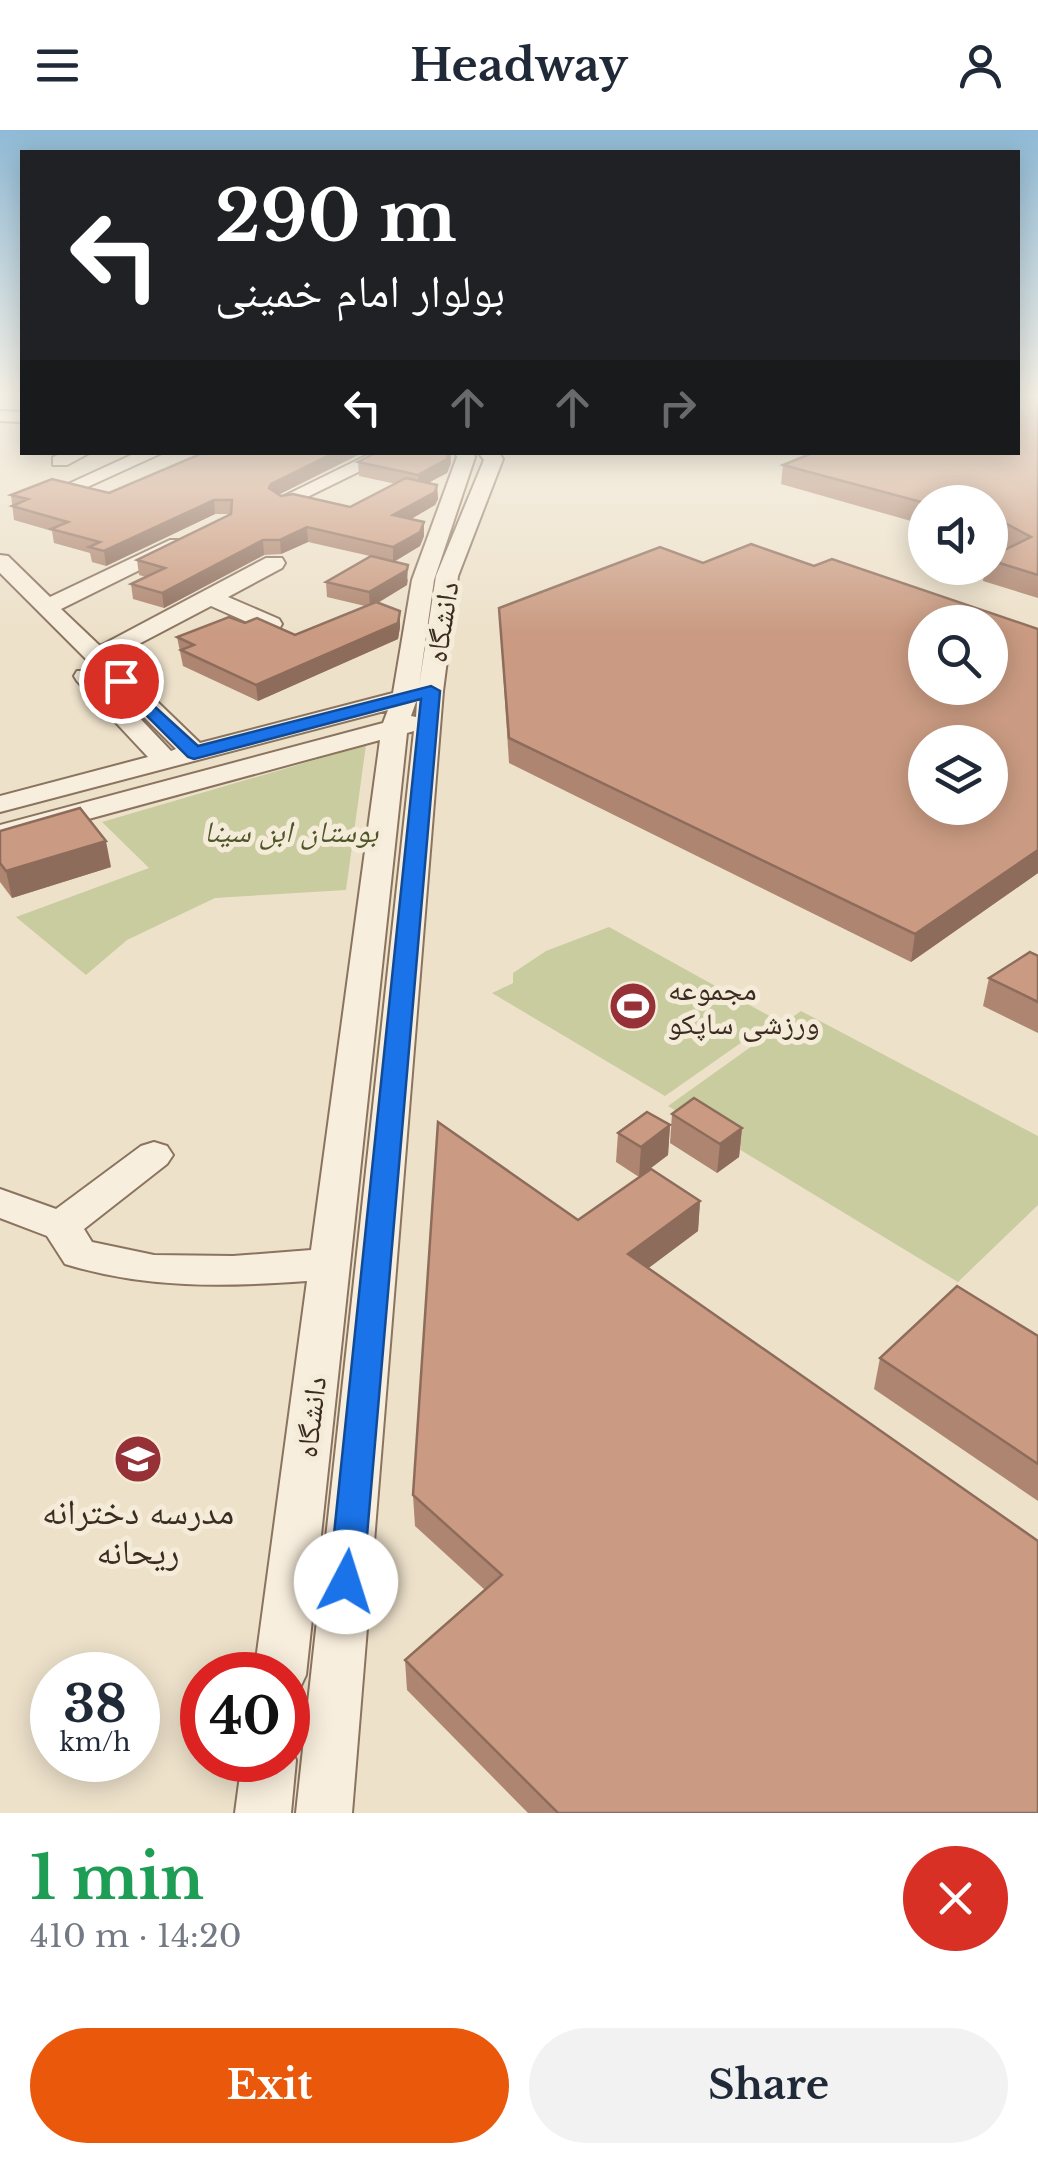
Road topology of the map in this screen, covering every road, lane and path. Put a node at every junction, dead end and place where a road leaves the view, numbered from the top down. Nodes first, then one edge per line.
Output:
1 (101, 475) edge
2 (341, 475) edge
3 (460, 475) edge
4 (488, 475) edge
5 (76, 485) edge
6 (284, 501) edge
7 (189, 538) edge
8 (0, 561) edge
9 (274, 563) dead end
10 (0, 590) edge
11 (210, 597) junction
12 (46, 607) junction
13 (271, 624) edge
14 (97, 657) junction
15 (415, 709) junction
16 (194, 753) junction
17 (165, 760) junction
18 (0, 804) edge
19 (0, 834) edge
20 (154, 1155) dead end
21 (0, 1203) edge
22 (61, 1226) junction
23 (330, 1264) junction
24 (283, 1652) edge
25 (267, 1782) edge
26 (263, 1813) edge
27 (324, 1813) edge

1 - 5 street
2 - 6 street
3 - 15 street, دانشگاه
4 - 15 street, دانشگاه
7 - 12 street
8 - 12 street
9 - 11 street
10 - 17 street
11 - 13 street
11 - 14 street
12 - 14 street
14 - 16 street
15 - 16 street
15 - 19 street
15 - 23 street, دانشگاه
15 - 27 street, دانشگاه
16 - 17 street
17 - 18 street
20 - 22 street
21 - 22 street
22 - 23 street
23 - 24 street, دانشگاه
25 - 26 street

